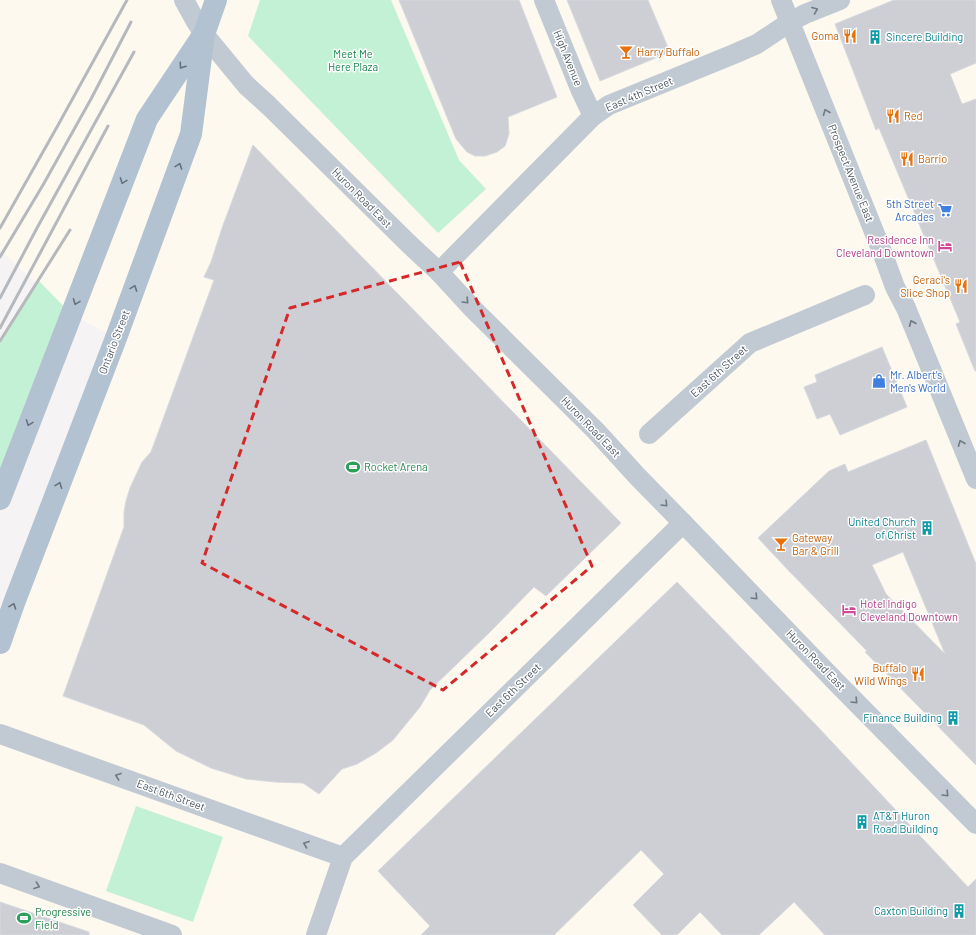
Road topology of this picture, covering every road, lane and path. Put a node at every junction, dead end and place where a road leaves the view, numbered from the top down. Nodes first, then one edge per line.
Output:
1 (184, 0) edge
2 (216, 0) edge
3 (544, 0) edge
4 (781, 0) edge
5 (840, 0) edge
6 (790, 22) junction
7 (204, 34) junction
8 (593, 116) junction
9 (439, 272) junction
10 (865, 295) dead end
11 (650, 434) dead end
12 (976, 480) edge
13 (0, 499) edge
14 (683, 523) junction
15 (0, 643) edge
16 (0, 734) edge
17 (976, 824) edge
18 (343, 857) junction
19 (0, 873) edge
20 (172, 935) edge
21 (316, 935) edge

1 - 7 street, Huron Road East
2 - 7 main road, Ontario Street
3 - 8 street, High Avenue
4 - 6 street, Prospect Avenue East
6 -> 5 street, East 4th Street
6 - 8 street, East 4th Street
12 -> 6 street, Prospect Avenue East
7 - 9 street, Huron Road East
7 -> 13 main road, Ontario Street
15 -> 7 main road, Ontario Street
8 - 9 street, East 4th Street
9 -> 14 street, Huron Road East
10 - 11 street, East 6th Street
14 -> 17 street, Huron Road East
14 - 18 street, East 6th Street
18 -> 16 street, East 6th Street
18 - 21 street, East 6th Street
19 -> 20 street

